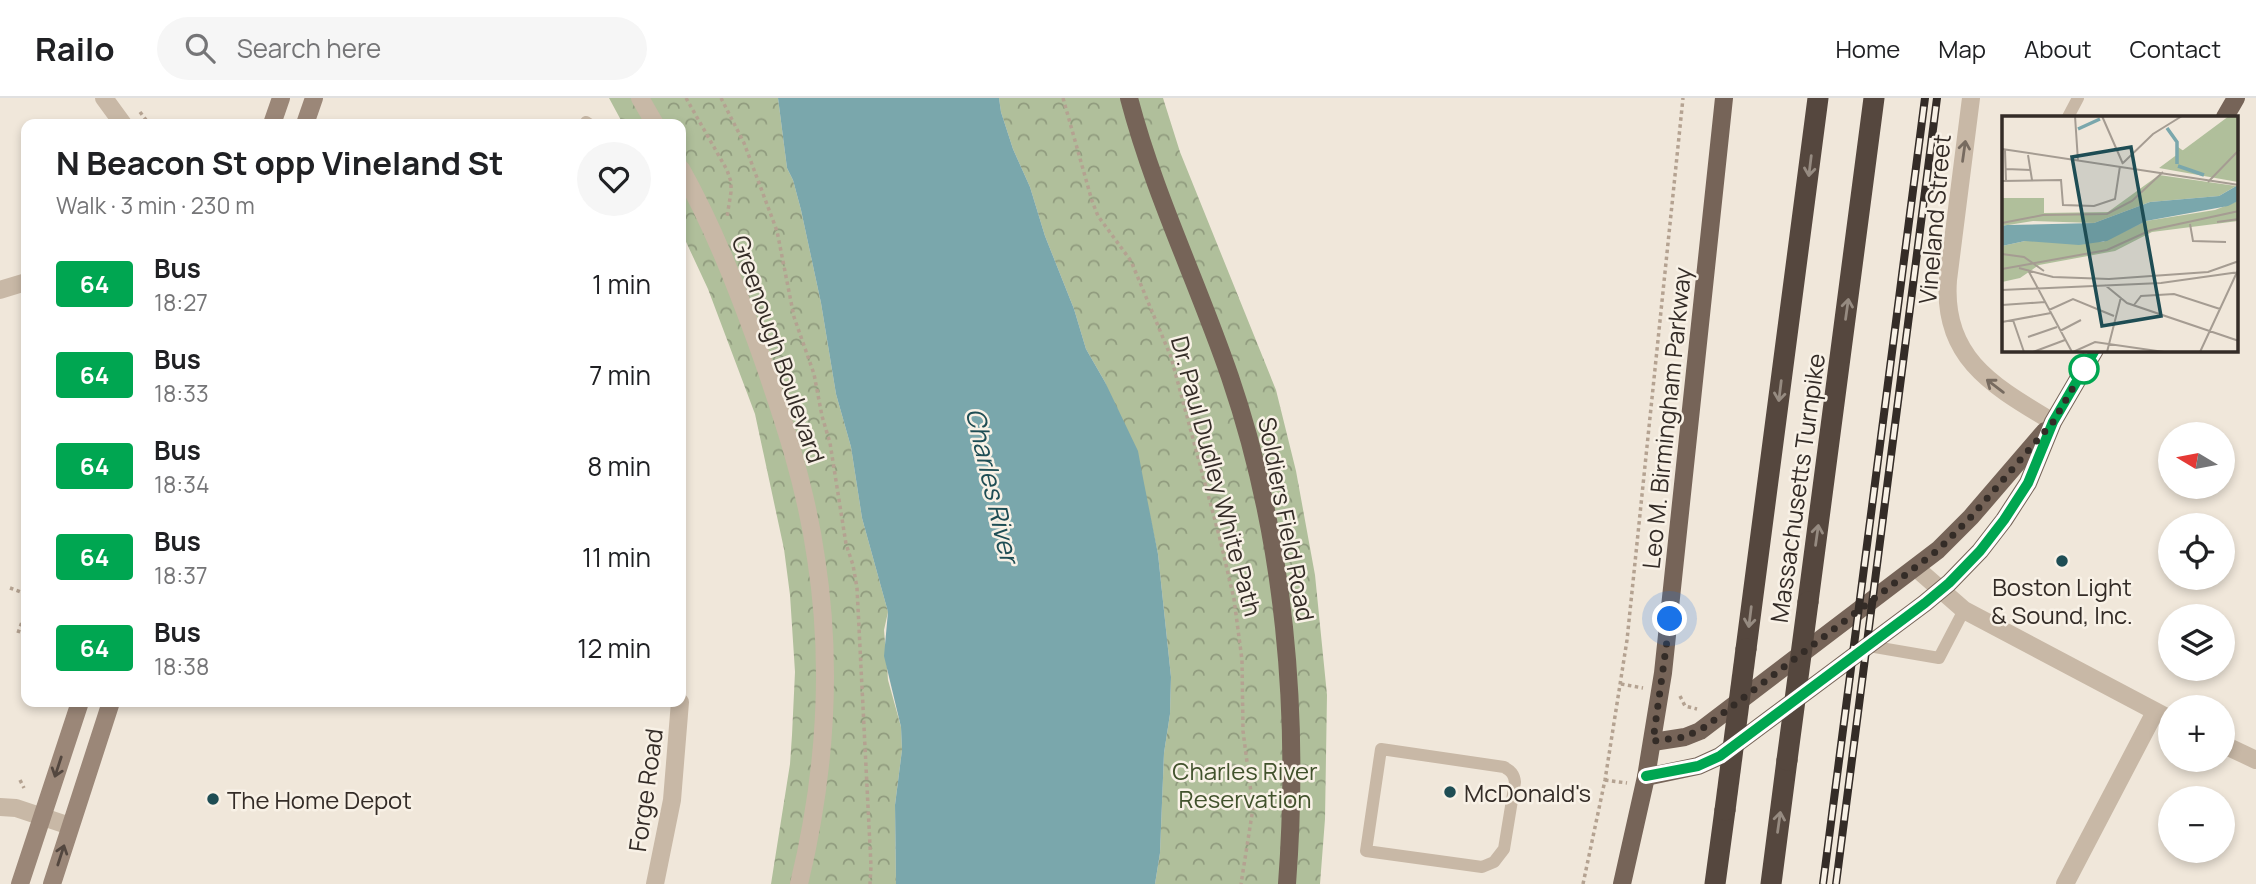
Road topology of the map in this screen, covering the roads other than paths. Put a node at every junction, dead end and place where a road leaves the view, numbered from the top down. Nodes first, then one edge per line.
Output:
1 (104, 98) edge
2 (281, 98) edge
3 (314, 98) edge
4 (640, 98) edge
5 (1129, 98) edge
6 (1724, 98) edge
7 (1818, 98) edge
8 (1874, 98) edge
9 (1970, 98) edge
10 (2078, 98) edge
11 (2236, 98) edge
12 (2069, 116) edge
13 (2226, 116) edge
14 (119, 119) edge
15 (274, 119) edge
16 (307, 119) edge
17 (652, 119) edge
18 (686, 178) edge
19 (21, 284) edge
20 (0, 290) edge
21 (2094, 352) edge
22 (2053, 422) junction
23 (1916, 568) junction
24 (1941, 590) junction
25 (1964, 610) junction
26 (1869, 646) junction
27 (78, 707) edge
28 (109, 707) edge
29 (680, 707) edge
30 (2158, 714) edge
31 (2158, 723) edge
32 (1653, 741) junction
33 (2235, 750) edge
34 (2256, 760) edge
35 (1638, 780) junction
36 (0, 807) edge
37 (41, 817) junction
38 (70, 826) junction
39 (1482, 867) joint
40 (20, 884) edge
41 (52, 884) edge
42 (655, 884) edge
43 (799, 884) edge
44 (1287, 884) edge
45 (1622, 884) edge
46 (1715, 884) edge
47 (1771, 884) edge
48 (2065, 884) edge

1 - 14 street
2 - 15 main road
3 - 16 main road
4 - 17 street
5 - 44 main road, Soldiers Field Road
6 - 32 main road, Leo M. Birmingham Parkway
7 -> 46 highway, Massachusetts Turnpike, bridge
47 -> 8 highway, Massachusetts Turnpike, bridge
22 -> 9 street, Vineland Street
10 - 12 lane
11 - 13 main road
18 - 43 street, Greenough Boulevard
19 - 20 street
21 - 22 main road
22 - 23 main road
22 - 24 main road
23 - 24 street
23 - 32 main road
24 - 25 street
24 - 26 main road
25 - 26 lane
25 - 30 street
26 - 35 main road
27 -> 37 main road
28 - 38 main road
29 - 42 street, Forge Road
31 - 48 street
32 - 35 main road, Leo M. Birmingham Parkway
33 - 34 street
35 - 45 main road, Leo M. Birmingham Parkway
36 - 37 street
37 - 38 street
37 - 40 main road
41 -> 38 main road
39 - 39 lane

